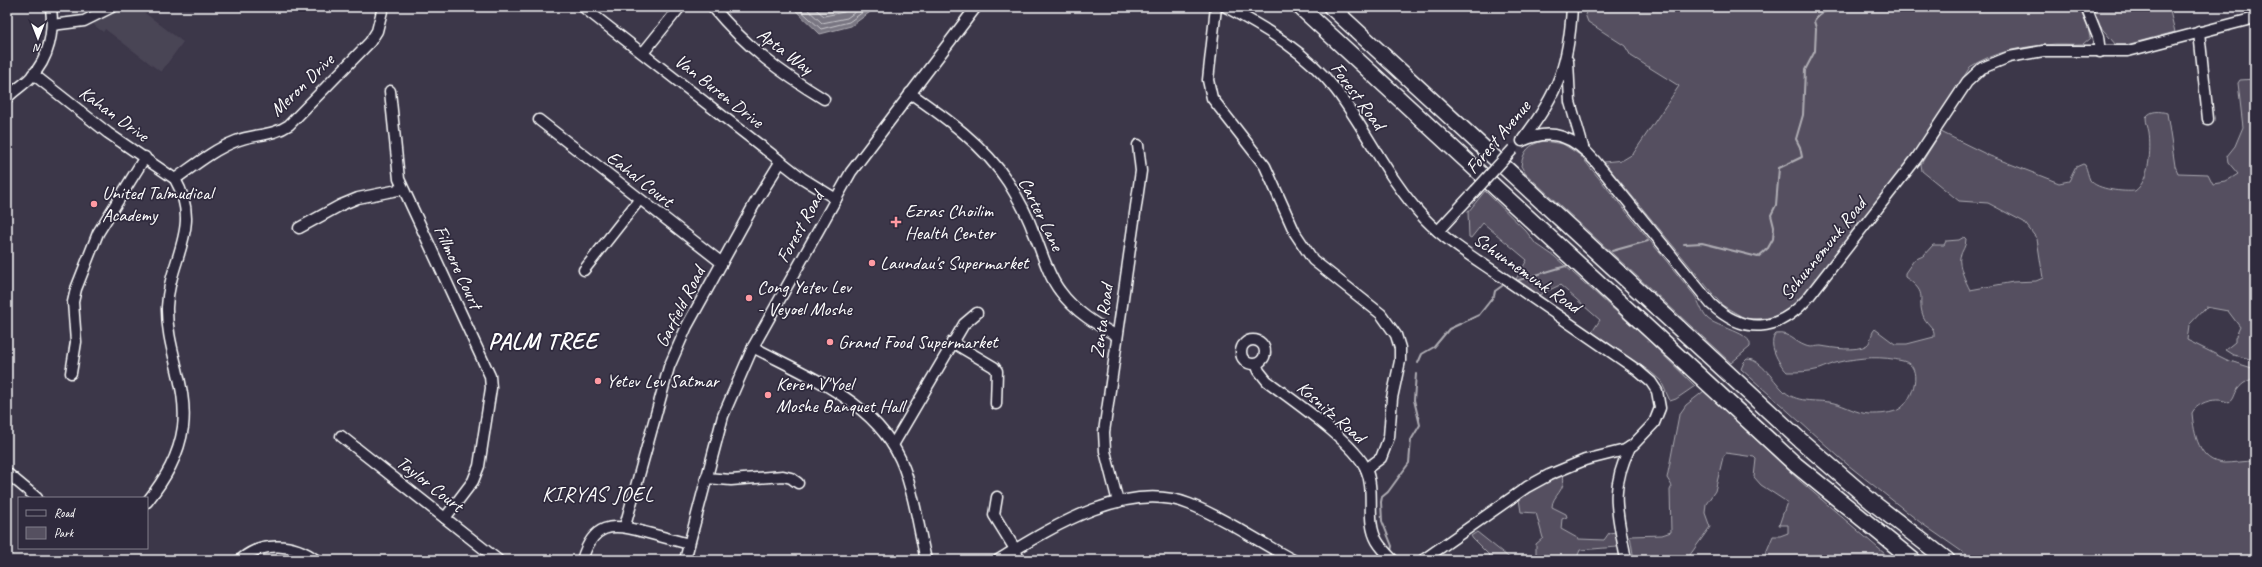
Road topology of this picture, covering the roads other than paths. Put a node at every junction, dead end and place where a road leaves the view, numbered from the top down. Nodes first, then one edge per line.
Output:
1 (51, 7) edge
2 (112, 7) edge
3 (383, 7) edge
4 (583, 7) edge
5 (680, 7) edge
6 (713, 7) edge
7 (976, 7) edge
8 (1216, 7) edge
9 (1226, 7) edge
10 (1300, 7) edge
11 (1331, 7) edge
12 (1572, 7) edge
13 (2086, 7) edge
14 (2255, 18) edge
15 (52, 25) junction
16 (2198, 32) junction
17 (1569, 49) junction
18 (2100, 52) junction
19 (643, 53) junction
20 (33, 74) junction
21 (390, 91) dead end
22 (910, 93) junction
23 (7, 98) edge
24 (824, 99) dead end
25 (2208, 119) dead end
26 (539, 120) dead end
27 (1522, 141) junction
28 (1138, 145) dead end
29 (1583, 148) junction
30 (145, 157) junction
31 (781, 161) junction
32 (175, 179) junction
33 (403, 189) junction
34 (836, 198) junction
35 (639, 200) junction
36 (299, 228) dead end
37 (1438, 231) junction
38 (722, 264) junction
39 (584, 270) dead end
40 (977, 313) dead end
41 (1117, 336) junction
42 (952, 342) junction
43 (753, 346) junction
44 (1256, 364) dead end
45 (71, 374) dead end
46 (996, 404) dead end
47 (341, 436) dead end
48 (893, 445) junction
49 (1630, 447) junction
50 (1366, 470) junction
51 (7, 472) edge
52 (706, 478) junction
53 (798, 483) dead end
54 (36, 497) edge
55 (997, 497) dead end
56 (148, 501) edge
57 (1118, 502) junction
58 (445, 518) junction
59 (625, 526) junction
60 (689, 544) junction
61 (1015, 550) junction
62 (240, 560) edge
63 (316, 560) edge
64 (498, 560) edge
65 (582, 560) edge
66 (686, 560) edge
67 (926, 560) edge
68 (998, 560) edge
69 (1019, 560) edge
70 (1293, 560) edge
71 (1393, 560) edge
72 (1423, 560) edge
73 (1626, 560) edge
74 (1913, 560) edge
75 (1948, 560) edge

1 - 15 street
2 - 15 street
3 - 32 street, Meron Drive
4 - 19 street, Van Buren Drive
5 - 19 street
6 - 24 street, Apta Way
7 - 22 street, Forest Road
8 - 50 street
9 - 37 street, Forest Road
10 - 74 highway
11 - 75 highway
12 - 17 street, Forest Avenue
13 - 18 street
14 - 16 street
15 - 20 street
16 - 18 street
16 - 25 street
17 - 27 street, Forest Avenue
17 - 29 street, Schunnemunk Road
18 - 29 street, Schunnemunk Road
19 - 31 street, Van Buren Drive
20 - 23 street
20 - 30 street, Kahan Drive
21 - 33 street, Fillmore Court
22 - 34 street, Forest Road
22 - 41 street, Carter Lane
26 - 35 street, Eahal Court
27 - 29 street, Schunnemunk Road
27 - 37 street, Forest Avenue, bridge
28 - 41 street, Zenta Road
30 - 32 street, Kahan Drive
30 - 45 street
31 - 34 street, Van Buren Drive
31 - 38 street, Garfield Road
32 - 56 street
33 - 36 street
33 - 58 street, Fillmore Court
34 - 43 street, Forest Road
35 - 38 street, Eahal Court
35 - 39 street
37 - 49 street, Schunnemunk Road
38 - 59 street, Garfield Road
40 - 42 street
41 - 57 street, Zenta Road
42 - 46 street
42 - 48 street
43 - 48 street
43 - 52 street, Forest Road
44 - 50 street, Kosnitz Road
47 - 58 street, Taylor Court
48 - 67 street
49 - 72 street
49 - 73 street
50 - 71 street, Kosnitz Road
51 - 54 street
52 - 53 street
52 - 60 street, Forest Road
55 - 61 street
57 - 61 street
57 - 70 street
58 - 64 street, Taylor Court
59 - 60 street
59 - 65 street
60 - 66 street, Forest Road
61 - 68 street
61 - 69 street
62 - 63 street

